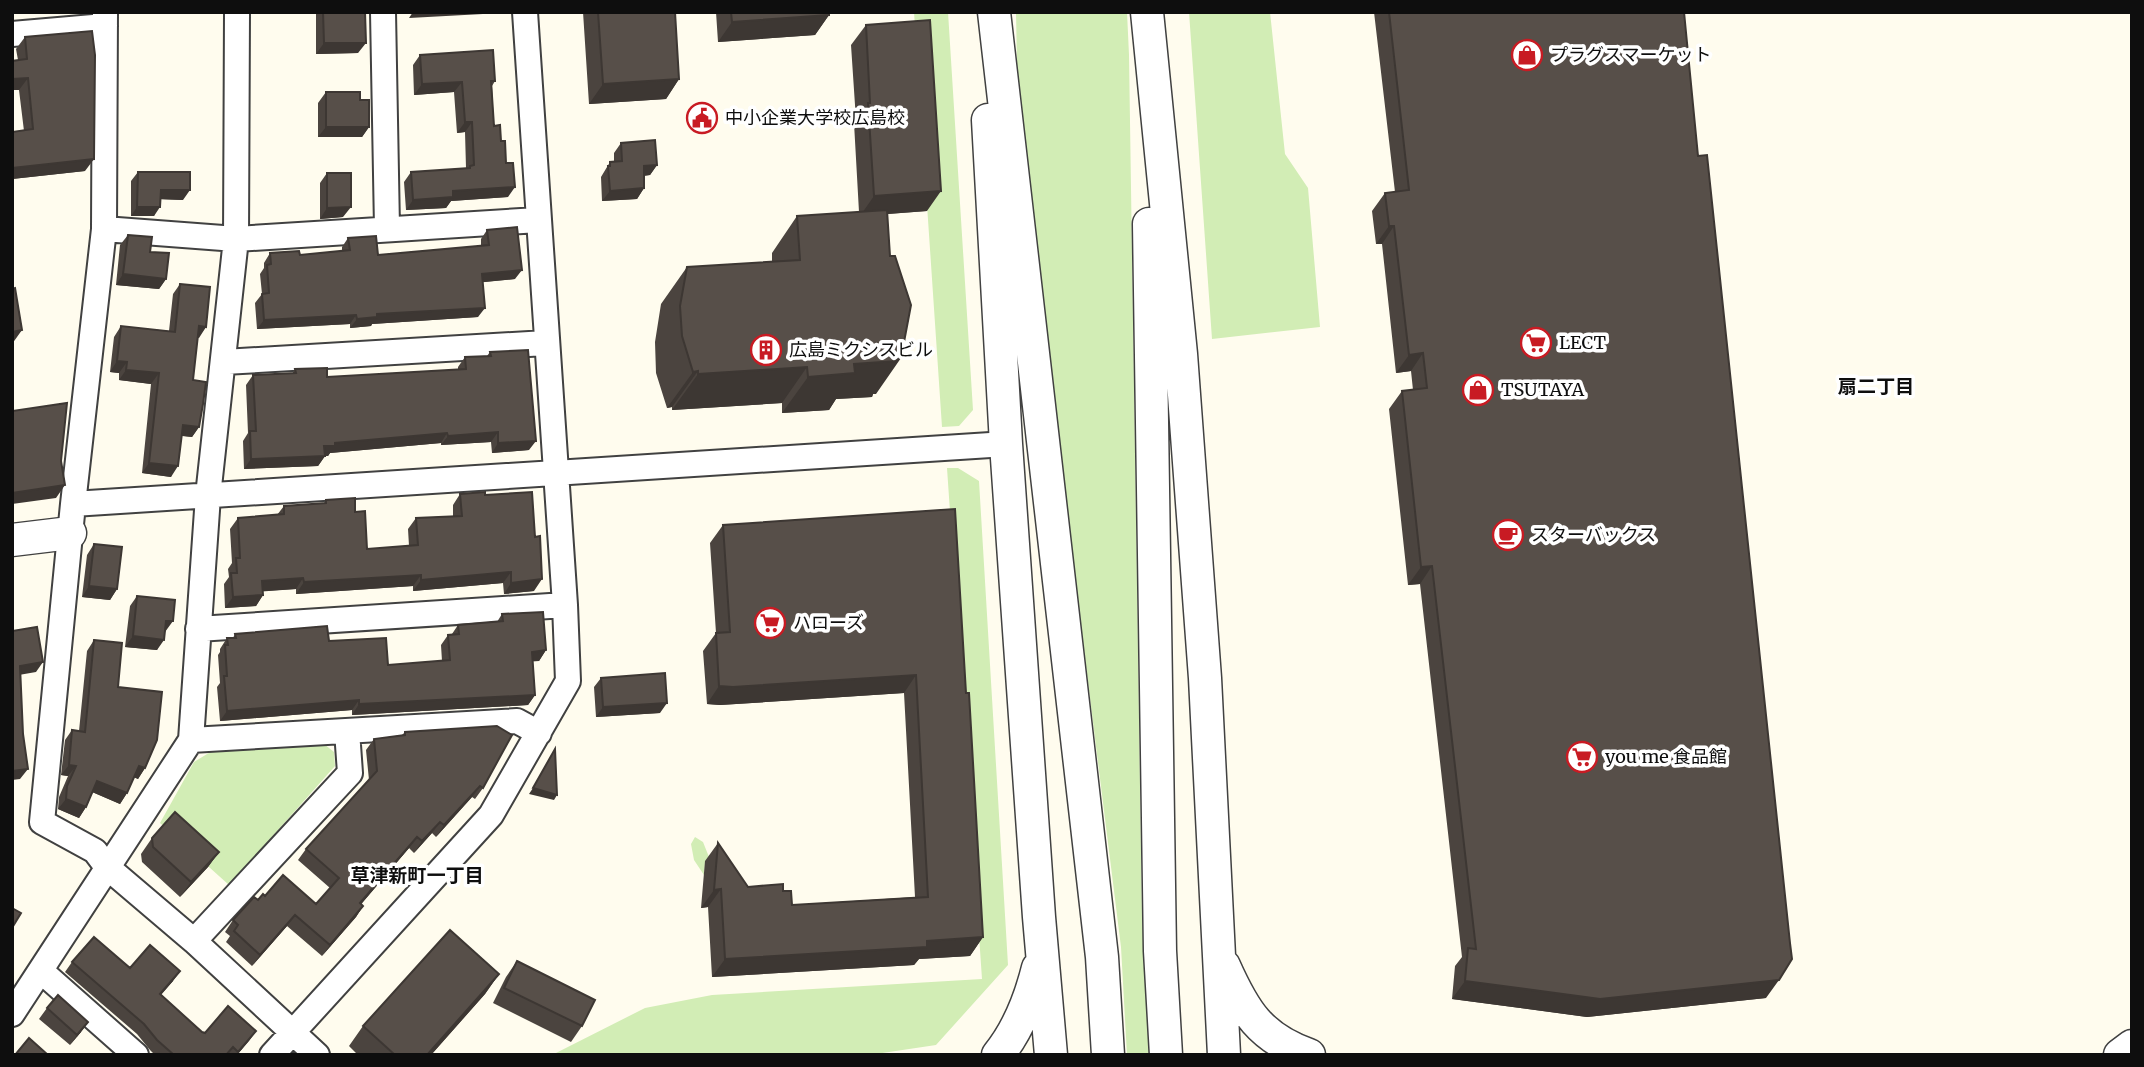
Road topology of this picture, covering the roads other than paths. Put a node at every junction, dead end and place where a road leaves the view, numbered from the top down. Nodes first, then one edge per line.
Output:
1 (237, 12) edge
2 (383, 12) edge
3 (525, 12) edge
4 (987, 12) edge
5 (994, 12) edge
6 (1147, 12) edge
7 (105, 19) edge
8 (12, 34) edge
9 (538, 220) junction
10 (387, 228) junction
11 (104, 229) junction
12 (236, 239) junction
13 (547, 343) junction
14 (224, 362) junction
15 (1006, 444) junction
16 (556, 474) junction
17 (208, 496) junction
18 (71, 519) junction
19 (12, 540) edge
20 (565, 605) junction
21 (198, 629) junction
22 (347, 731) junction
23 (539, 733) junction
24 (191, 740) junction
25 (107, 867) junction
26 (1039, 917) junction
27 (194, 941) junction
28 (1217, 948) junction
29 (41, 971) junction
30 (12, 1014) edge
31 (292, 1033) junction
32 (2132, 1046) edge
33 (136, 1055) edge
34 (272, 1055) edge
35 (317, 1055) edge
36 (998, 1055) edge
37 (1051, 1055) edge
38 (1108, 1055) edge
39 (1166, 1055) edge
40 (1224, 1055) edge
41 (1309, 1055) edge
42 (2120, 1055) edge

1 - 12 street
2 - 10 street
3 - 9 street
4 - 15 street
5 - 38 street
6 - 28 street
6 - 39 street
7 - 8 street
7 - 11 street
9 - 10 street
9 - 13 street
10 - 12 street
11 - 12 street
11 - 18 street
12 - 14 street
13 - 14 street
13 - 16 street
14 - 17 street
15 - 16 street
15 - 26 street
16 - 17 street
16 - 20 street
17 - 18 street
17 - 21 street
18 - 19 street
18 - 25 street
20 - 21 street
20 - 23 street
21 - 24 street
22 - 23 street
22 - 24 street
22 - 27 street
23 - 31 street
24 - 25 street
25 - 27 street
25 - 29 street
26 - 36 street
26 - 37 street
27 - 31 street
28 - 40 street
28 - 41 street
29 - 30 street
29 - 33 street
31 - 34 street
31 - 35 street
32 - 42 street

